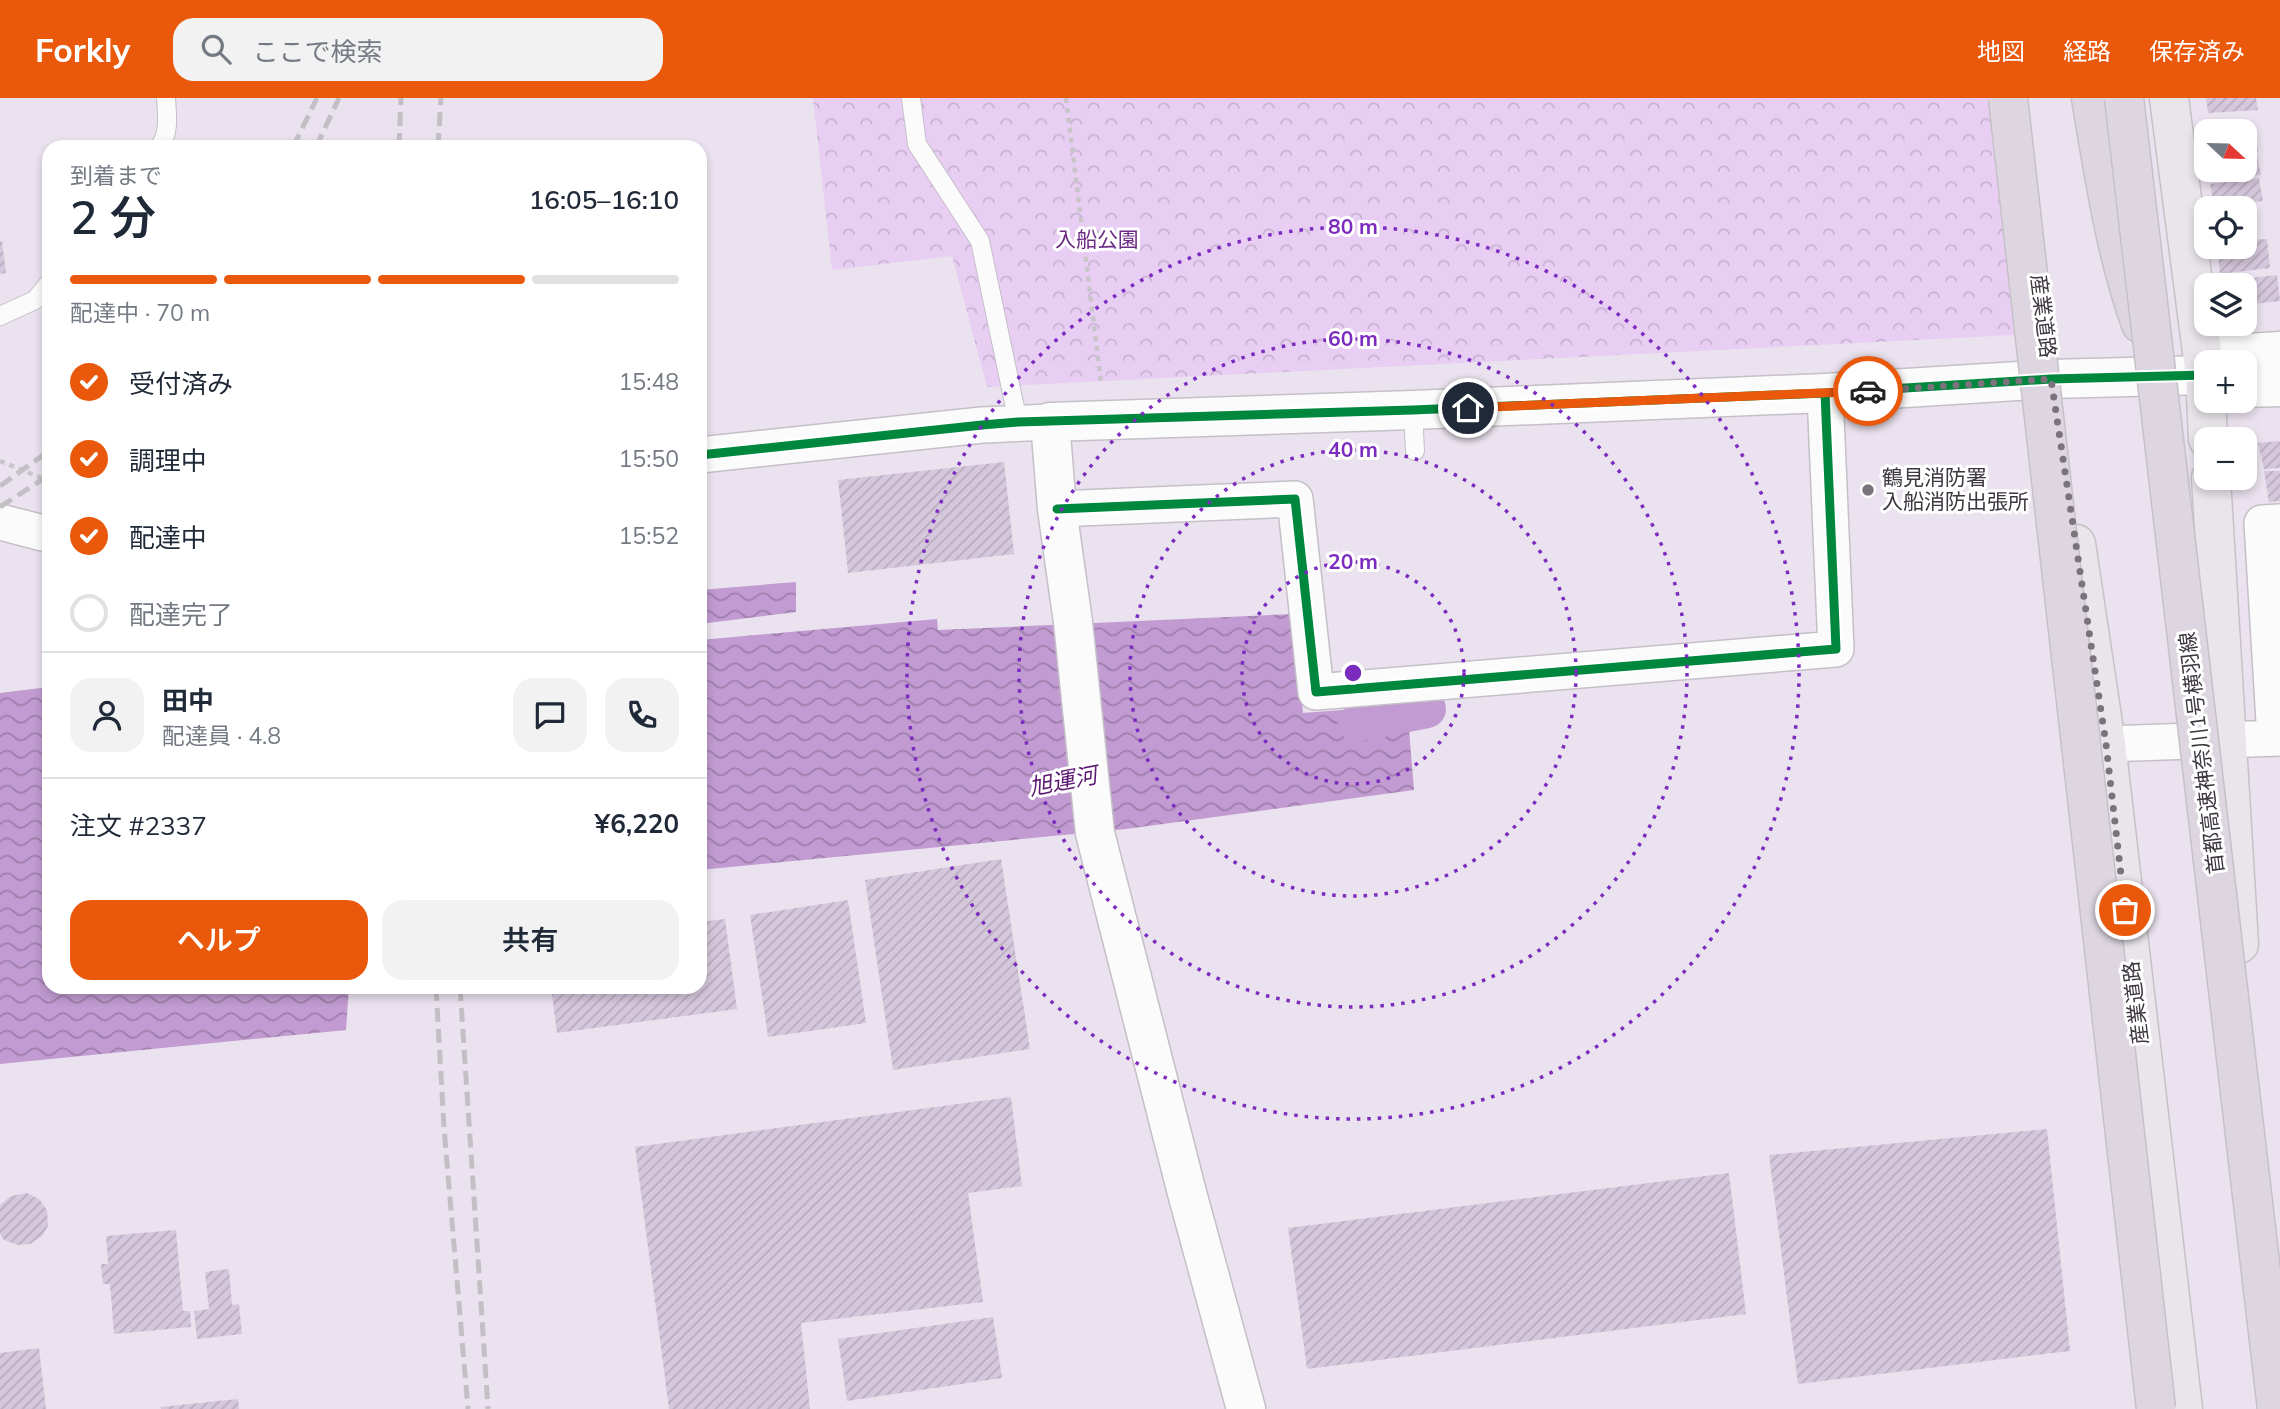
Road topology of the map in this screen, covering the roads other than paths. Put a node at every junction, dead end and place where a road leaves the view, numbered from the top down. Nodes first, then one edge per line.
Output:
1 (166, 98) edge
2 (911, 98) edge
3 (2008, 98) edge
4 (2015, 98) edge
5 (2027, 98) edge
6 (2091, 98) edge
7 (2124, 98) edge
8 (2169, 98) edge
9 (164, 140) edge
10 (42, 292) edge
11 (0, 316) edge
12 (2035, 334) junction
13 (2204, 350) edge
14 (2280, 351) edge
15 (2257, 352) edge
16 (2157, 367) junction
17 (2194, 372) edge
18 (2051, 379) junction
19 (2280, 387) edge
20 (2257, 388) edge
21 (1825, 393) junction
22 (1413, 410) junction
23 (1034, 422) junction
24 (1415, 451) dead end
25 (707, 454) edge
26 (2212, 490) edge
27 (1057, 509) junction
28 (0, 522) edge
29 (2280, 522) edge
30 (42, 533) edge
31 (2274, 629) edge
32 (2277, 738) edge
33 (2227, 740) junction
34 (2106, 744) junction
35 (1246, 1409) edge
36 (2156, 1409) edge
37 (2183, 1409) edge
38 (2269, 1409) edge
39 (2277, 1409) edge

1 - 9 lane
2 - 23 lane
3 - 12 highway, bridge
4 - 18 main road, 産業道路
5 - 12 highway, bridge
6 - 16 highway, bridge
7 - 16 highway, 首都高速神奈川1号横羽線, bridge
8 - 13 main road
10 - 11 lane
12 - 36 highway, bridge
14 - 15 street
16 - 39 highway, 首都高速神奈川1号横羽線, bridge
17 - 18 street
18 - 21 street
18 - 34 main road, 産業道路
19 - 20 street
21 - 22 street
21 - 27 street
22 - 23 street
22 - 24 lane
23 - 25 street
23 - 27 street
26 - 33 main road
27 - 35 street
28 - 30 street
29 - 31 street
31 - 32 street
32 - 33 street
33 - 34 street
33 - 38 main road
34 - 37 main road, 産業道路

